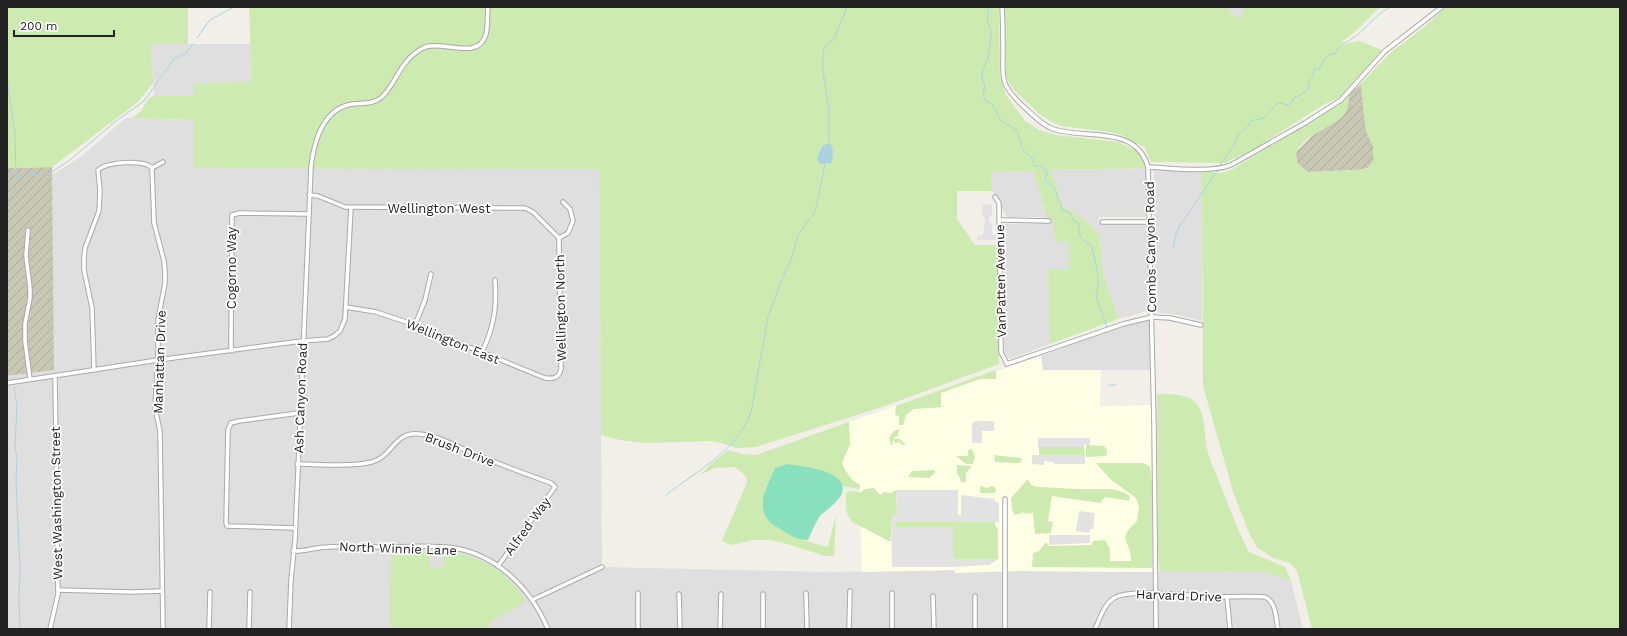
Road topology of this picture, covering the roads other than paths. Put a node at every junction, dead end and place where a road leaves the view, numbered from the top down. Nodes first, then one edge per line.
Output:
1 (488, 7) edge
2 (1002, 7) edge
3 (1442, 7) edge
4 (163, 162) dead end
5 (1148, 167) junction
6 (152, 168) junction
7 (309, 194) junction
8 (995, 197) dead end
9 (563, 202) dead end
10 (351, 208) junction
11 (308, 214) junction
12 (1000, 220) junction
13 (1049, 221) dead end
14 (1102, 222) dead end
15 (1149, 222) junction
16 (28, 230) dead end
17 (560, 238) junction
18 (431, 274) dead end
19 (495, 280) dead end
20 (346, 307) junction
21 (1152, 317) junction
22 (415, 325) junction
23 (1201, 325) dead end
24 (302, 341) junction
25 (232, 351) junction
26 (482, 352) junction
27 (158, 360) junction
28 (94, 370) junction
29 (55, 376) junction
30 (557, 376) joint
31 (30, 379) junction
32 (7, 382) edge
33 (299, 413) junction
34 (298, 464) junction
35 (555, 487) joint
36 (1004, 499) dead end
37 (295, 528) junction
38 (294, 551) junction
39 (498, 566) junction
40 (602, 568) dead end
41 (58, 590) junction
42 (162, 591) junction
43 (850, 591) dead end
44 (210, 592) dead end
45 (250, 592) dead end
46 (638, 593) dead end
47 (806, 593) dead end
48 (892, 593) dead end
49 (1156, 593) junction
50 (679, 594) dead end
51 (721, 594) dead end
52 (763, 594) dead end
53 (933, 596) dead end
54 (975, 596) dead end
55 (1227, 597) junction
56 (532, 600) junction
57 (50, 629) edge
58 (163, 629) edge
59 (209, 629) edge
60 (249, 629) edge
61 (289, 629) edge
62 (548, 629) edge
63 (638, 629) edge
64 (680, 629) edge
65 (720, 629) edge
66 (763, 629) edge
67 (807, 629) edge
68 (849, 629) edge
69 (892, 629) edge
70 (934, 629) edge
71 (975, 629) edge
72 (1005, 629) edge
73 (1095, 629) edge
74 (1156, 629) edge
75 (1230, 629) edge
76 (1278, 629) edge

1 - 7 street, Ash Canyon Road
2 - 5 street
3 - 5 street, Combs Canyon Road
4 - 6 street
5 - 15 street, Combs Canyon Road
6 - 27 street, Manhattan Drive
6 - 28 street
7 - 10 street, Wellington West
7 - 11 street, Ash Canyon Road
8 - 12 street, VanPatten Avenue
9 - 17 street
10 - 17 street, Wellington West
10 - 20 street
11 - 24 street, Ash Canyon Road
11 - 25 street, Cogorno Way
12 - 13 street
12 - 21 street, VanPatten Avenue
14 - 15 street
15 - 21 street, Combs Canyon Road
16 - 31 street
17 - 30 street, Wellington North
18 - 22 street
19 - 26 street
20 - 22 street, Wellington East
20 - 24 street
21 - 23 street
21 - 49 street, Combs Canyon Road
22 - 26 street, Wellington East
24 - 25 street
24 - 33 street, Ash Canyon Road
25 - 27 street
26 - 30 street, Wellington East
27 - 28 street
27 - 42 street, Manhattan Drive
28 - 29 street
29 - 31 street
29 - 41 street, West Washington Street
31 - 32 street
33 - 34 street, Ash Canyon Road
33 - 37 street
34 - 35 street, Brush Drive
34 - 37 street, Ash Canyon Road
35 - 39 street, Alfred Way
36 - 72 street
37 - 38 street, Ash Canyon Road
38 - 39 street, North Winnie Lane
38 - 61 street, Ash Canyon Road
39 - 56 street, North Winnie Lane
40 - 56 street
41 - 42 street
41 - 57 street, West Washington Street
42 - 58 street, Manhattan Drive
43 - 68 street
44 - 59 street
45 - 60 street
46 - 63 street
47 - 67 street
48 - 69 street
49 - 55 street, Harvard Drive
49 - 73 street, Harvard Drive
49 - 74 street, Combs Canyon Road
50 - 64 street
51 - 65 street
52 - 66 street
53 - 70 street
54 - 71 street
55 - 75 street
55 - 76 street, Harvard Drive
56 - 62 street, North Winnie Lane

